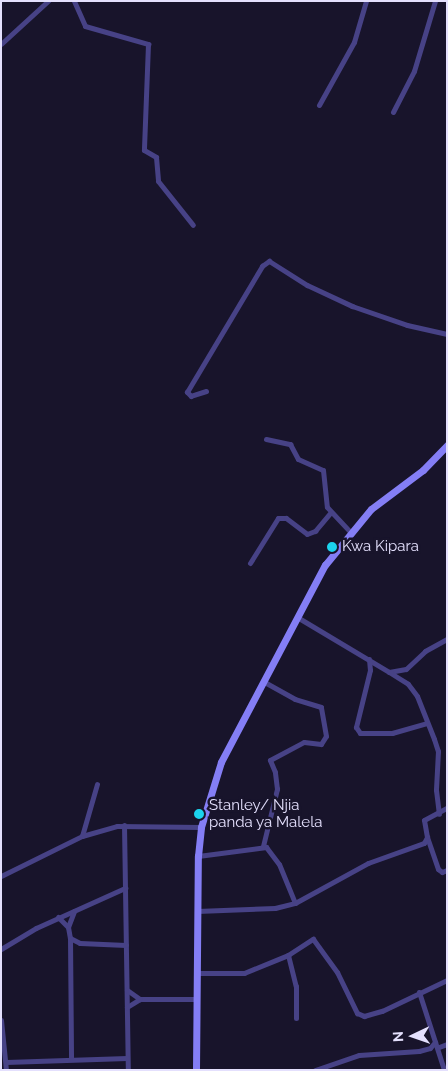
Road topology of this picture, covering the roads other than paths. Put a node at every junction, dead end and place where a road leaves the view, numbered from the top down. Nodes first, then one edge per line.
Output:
1 (48, 1) edge
2 (74, 1) edge
3 (366, 1) edge
4 (435, 1) edge
5 (1, 44) edge
6 (319, 105) dead end
7 (394, 112) dead end
8 (193, 225) dead end
9 (447, 334) edge
10 (206, 390) dead end
11 (266, 439) dead end
12 (447, 445) edge
13 (330, 513) junction
14 (350, 532) junction
15 (250, 564) dead end
16 (297, 617) junction
17 (447, 639) edge
18 (369, 659) junction
19 (388, 672) junction
20 (264, 682) junction
21 (427, 724) junction
22 (98, 784) dead end
23 (447, 808) edge
24 (439, 814) junction
25 (124, 825) junction
26 (201, 828) junction
27 (82, 836) junction
28 (427, 837) junction
29 (263, 846) junction
30 (198, 856) junction
31 (447, 870) edge
32 (1, 876) edge
33 (125, 888) junction
34 (295, 904) junction
35 (74, 910) junction
36 (197, 911) junction
37 (58, 917) junction
38 (68, 927) junction
39 (70, 938) junction
40 (126, 945) junction
41 (1, 949) edge
42 (288, 956) junction
43 (196, 973) junction
44 (447, 980) edge
45 (127, 990) junction
46 (418, 992) junction
47 (140, 999) junction
48 (196, 999) junction
49 (127, 1007) junction
50 (296, 1018) dead end
51 (1, 1020) edge
52 (447, 1044) edge
53 (437, 1045) junction
54 (71, 1058) junction
55 (127, 1058) junction
56 (6, 1062) junction
57 (322, 1068) edge
58 (6, 1070) edge
59 (128, 1070) edge
60 (196, 1070) edge
61 (315, 1070) edge
62 (444, 1070) edge

1 - 5 street
2 - 8 street
3 - 6 street
4 - 7 street
9 - 10 street
11 - 13 street
12 - 14 main road
13 - 14 street
13 - 15 street
14 - 16 main road
16 - 18 street
16 - 20 main road
17 - 19 street
18 - 19 street
18 - 21 street
19 - 21 street
20 - 26 main road
20 - 29 street
21 - 24 street
22 - 27 street
23 - 24 street
24 - 28 street
25 - 26 street
25 - 27 street
25 - 33 street
26 - 30 main road
27 - 32 street
28 - 31 street
28 - 34 street
29 - 30 street
29 - 34 street
30 - 36 main road
33 - 35 street
33 - 40 street
34 - 36 street
35 - 37 street
35 - 38 street
36 - 43 main road
37 - 38 street
37 - 41 street
38 - 39 street
39 - 40 street
39 - 54 street
40 - 45 street
42 - 43 street
42 - 46 street
42 - 50 street
43 - 48 main road
44 - 46 street
45 - 47 street
45 - 49 street
46 - 53 street
47 - 48 street
47 - 49 street
48 - 60 main road
49 - 55 street
51 - 56 street
52 - 53 street
53 - 57 street
53 - 62 street
54 - 55 street
54 - 56 street
55 - 59 street
56 - 58 street
57 - 61 street

